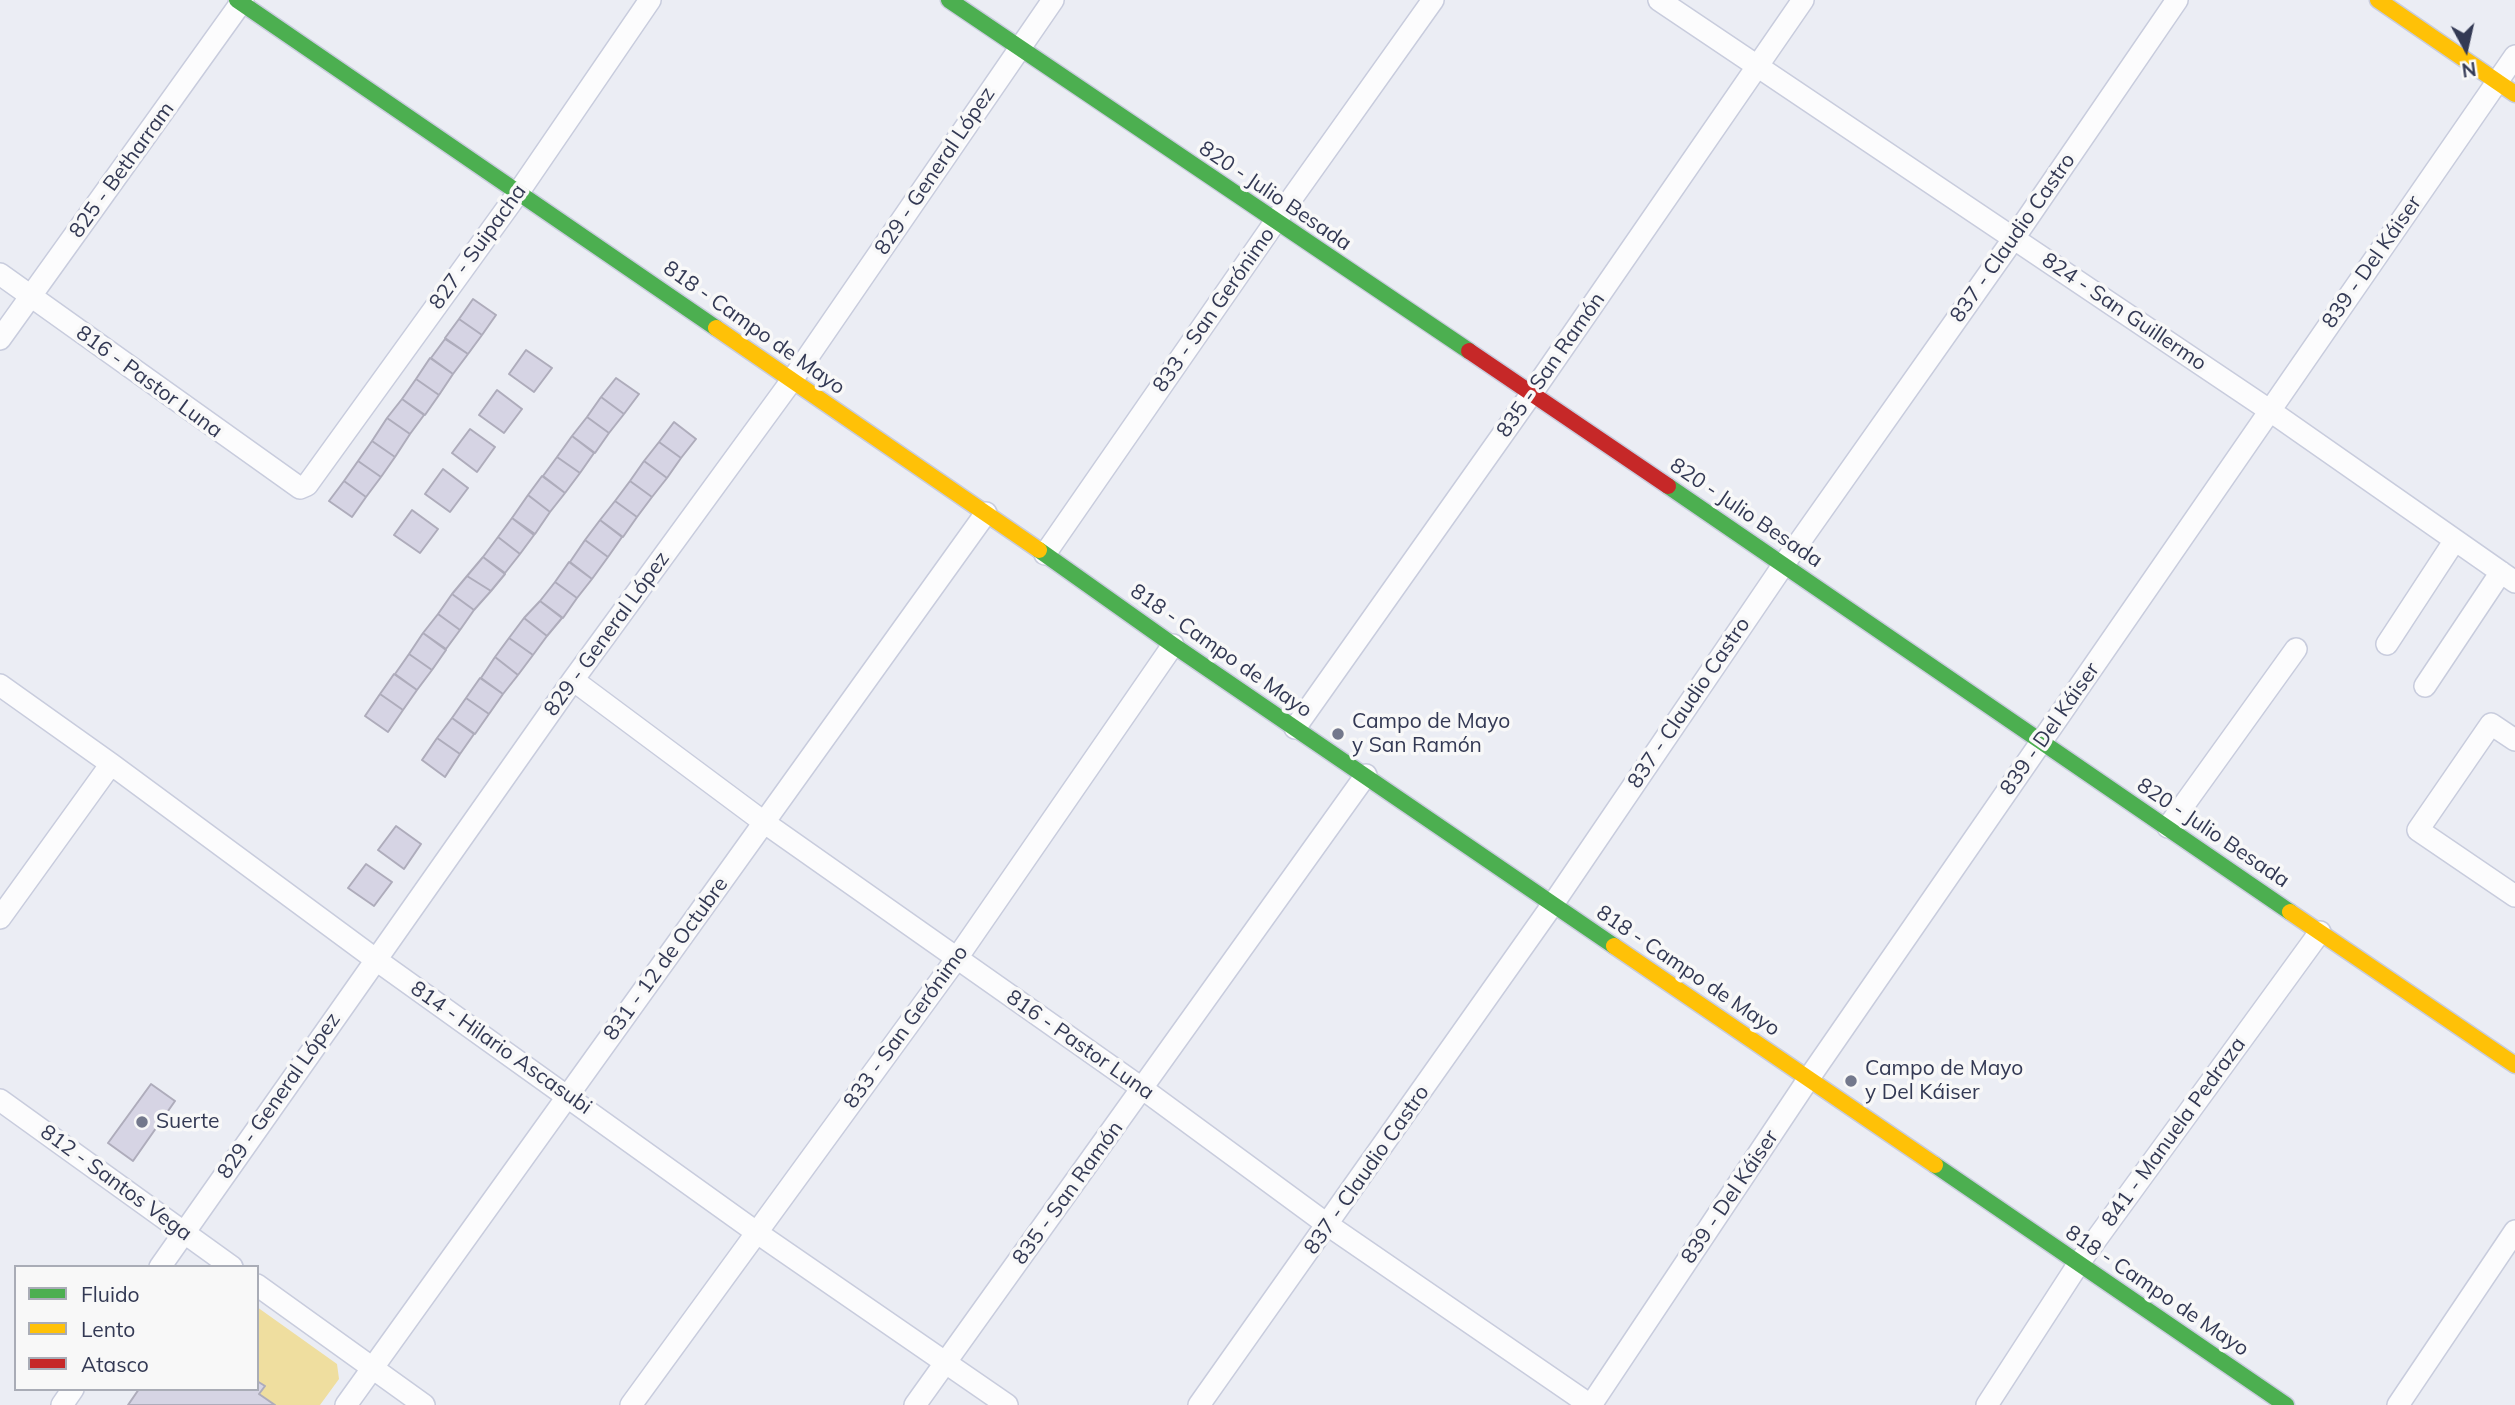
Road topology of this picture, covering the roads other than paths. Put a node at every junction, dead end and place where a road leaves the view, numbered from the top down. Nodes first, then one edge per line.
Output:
1 (650, 0) edge
2 (949, 0) edge
3 (1053, 0) edge
4 (1433, 0) edge
5 (1659, 0) edge
6 (1803, 0) edge
7 (2177, 0) edge
8 (2378, 0) edge
9 (240, 1) edge
10 (1020, 47) junction
11 (2515, 56) edge
12 (1757, 67) junction
13 (2506, 88) edge
14 (518, 194) junction
15 (1275, 222) junction
16 (2014, 238) junction
17 (0, 274) edge
18 (30, 296) junction
19 (0, 339) edge
20 (792, 380) junction
21 (1532, 393) junction
22 (2269, 410) junction
23 (300, 488) joint
24 (986, 513) junction
25 (2455, 540) junction
26 (1045, 554) junction
27 (1784, 564) junction
28 (2508, 577) edge
29 (2387, 645) dead end
30 (1174, 646) junction
31 (2297, 649) dead end
32 (573, 680) junction
33 (0, 685) edge
34 (2425, 686) dead end
35 (1295, 728) junction
36 (2515, 740) edge
37 (2041, 741) junction
38 (111, 764) junction
39 (1366, 775) junction
40 (765, 823) junction
41 (2168, 827) junction
42 (2515, 896) edge
43 (1553, 904) junction
44 (0, 918) edge
45 (2320, 932) junction
46 (957, 958) junction
47 (375, 959) junction
48 (2515, 1065) edge
49 (1809, 1078) junction
50 (1143, 1089) junction
51 (567, 1095) junction
52 (0, 1100) edge
53 (1328, 1225) junction
54 (2515, 1231) edge
55 (185, 1233) junction
56 (756, 1233) junction
57 (2079, 1263) junction
58 (161, 1265) edge
59 (229, 1265) edge
60 (259, 1286) edge
61 (946, 1362) junction
62 (372, 1368) junction
63 (346, 1405) edge
64 (424, 1405) edge
65 (631, 1405) edge
66 (915, 1405) edge
67 (1007, 1405) edge
68 (1199, 1405) edge
69 (1591, 1405) edge
70 (1987, 1405) edge
71 (2286, 1405) edge
72 (2398, 1405) edge

1 - 14 street, 827 - Suipacha
2 - 10 street, 820 - Julio Besada
3 - 10 street, 829 - General López
4 - 15 street, 833 - San Gerónimo
5 - 12 street, 824 - San Guillermo
6 - 12 street, 835 - San Ramón
7 - 16 street, 837 - Claudio Castro
8 - 13 street
9 - 14 street, 818 - Campo de Mayo
9 - 18 street, 825 - Betharram
10 - 15 street, 820 - Julio Besada
10 - 20 street, 829 - General López
11 - 13 street, 839 - Del Káiser
12 - 16 street, 824 - San Guillermo
12 - 21 street, 835 - San Ramón
13 - 22 street, 839 - Del Káiser
14 - 20 street, 818 - Campo de Mayo
14 - 23 street, 827 - Suipacha
15 - 21 street, 820 - Julio Besada
15 - 26 street, 833 - San Gerónimo
16 - 22 street, 824 - San Guillermo
16 - 27 street, 837 - Claudio Castro
17 - 18 street, 816 - Pastor Luna
18 - 19 street, 825 - Betharram
18 - 23 street, 816 - Pastor Luna
20 - 24 street, 818 - Campo de Mayo
20 - 32 street, 829 - General López
21 - 27 street, 820 - Julio Besada
21 - 35 street, 835 - San Ramón
22 - 25 street, 824 - San Guillermo
22 - 37 street, 839 - Del Káiser
24 - 26 street, 818 - Campo de Mayo
24 - 40 street, 831 - 12 de Octubre
25 - 28 street, 824 - San Guillermo
25 - 29 street
26 - 30 street, 818 - Campo de Mayo
27 - 37 street, 820 - Julio Besada
27 - 43 street, 837 - Claudio Castro
28 - 34 street
30 - 35 street, 818 - Campo de Mayo
30 - 46 street, 833 - San Gerónimo
31 - 41 street
32 - 40 street, 816 - Pastor Luna
32 - 47 street, 829 - General López
33 - 38 street, 814 - Hilario Ascasubi
35 - 39 street, 818 - Campo de Mayo
36 - 42 street
37 - 41 street, 820 - Julio Besada
37 - 49 street, 839 - Del Káiser
38 - 44 street
38 - 47 street, 814 - Hilario Ascasubi
39 - 43 street, 818 - Campo de Mayo
39 - 50 street, 835 - San Ramón
40 - 46 street, 816 - Pastor Luna
40 - 51 street, 831 - 12 de Octubre
41 - 45 street, 820 - Julio Besada
43 - 49 street, 818 - Campo de Mayo
43 - 53 street, 837 - Claudio Castro
45 - 48 street, 820 - Julio Besada
45 - 57 street, 841 - Manuela Pedraza
46 - 50 street, 816 - Pastor Luna
46 - 56 street, 833 - San Gerónimo
47 - 51 street, 814 - Hilario Ascasubi
47 - 55 street, 829 - General López
49 - 57 street, 818 - Campo de Mayo
49 - 69 street, 839 - Del Káiser
50 - 53 street, 816 - Pastor Luna
50 - 61 street, 835 - San Ramón
51 - 56 street, 814 - Hilario Ascasubi
51 - 62 street, 831 - 12 de Octubre
52 - 55 street, 812 - Santos Vega
53 - 68 street, 837 - Claudio Castro
53 - 69 street, 816 - Pastor Luna
54 - 72 street
55 - 58 street, 829 - General López
55 - 59 street, 812 - Santos Vega
56 - 61 street, 814 - Hilario Ascasubi
56 - 65 street, 833 - San Gerónimo
57 - 70 street, 841 - Manuela Pedraza
57 - 71 street, 818 - Campo de Mayo
60 - 62 street
61 - 66 street, 835 - San Ramón
61 - 67 street, 814 - Hilario Ascasubi
62 - 63 street, 831 - 12 de Octubre
62 - 64 street

